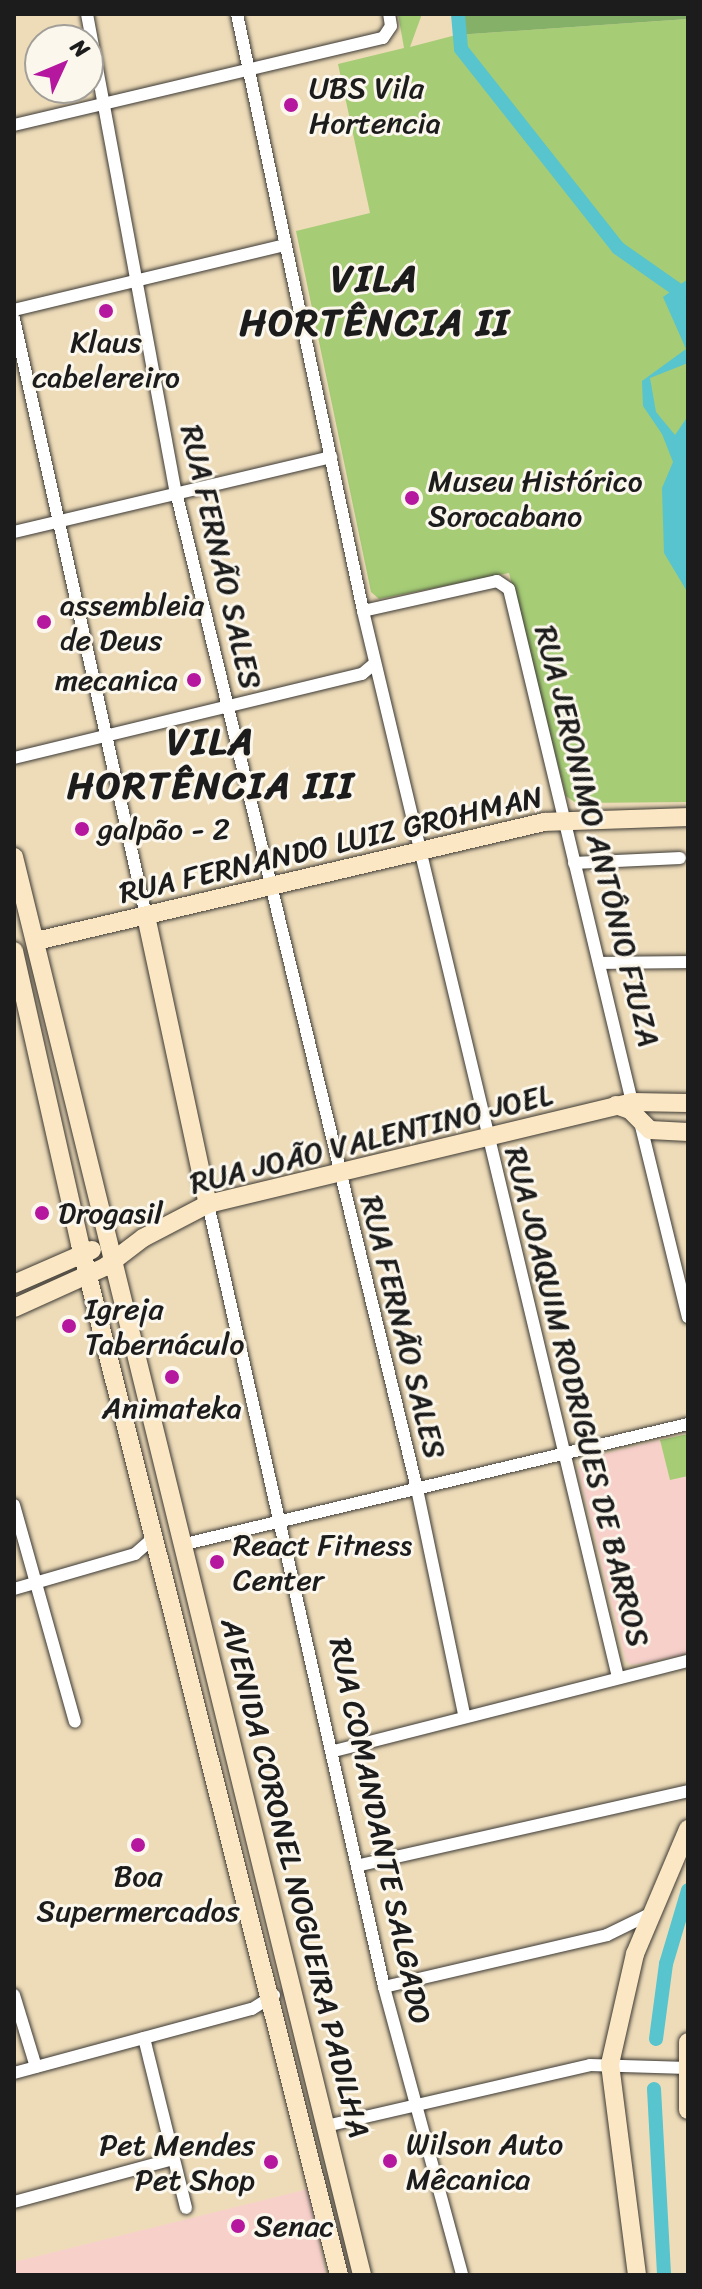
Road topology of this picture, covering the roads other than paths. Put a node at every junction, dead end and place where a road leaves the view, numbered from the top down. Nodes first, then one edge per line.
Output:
1 (237, 14) edge
2 (389, 14) edge
3 (247, 68) junction
4 (103, 104) joint
5 (104, 104) edge
6 (14, 125) edge
7 (285, 245) junction
8 (137, 278) junction
9 (14, 310) edge
10 (14, 319) edge
11 (331, 457) junction
12 (176, 492) junction
13 (56, 521) junction
14 (14, 532) edge
15 (363, 611) junction
16 (375, 663) junction
17 (228, 707) junction
18 (106, 735) junction
19 (14, 758) edge
20 (688, 817) edge
21 (564, 820) junction
22 (418, 851) junction
23 (14, 857) edge
24 (680, 858) dead end
25 (574, 863) junction
26 (272, 887) junction
27 (146, 916) junction
28 (36, 941) junction
29 (14, 951) edge
30 (688, 962) edge
31 (599, 963) junction
32 (688, 1103) edge
33 (635, 1106) junction
34 (688, 1132) edge
35 (651, 1137) junction
36 (488, 1138) junction
37 (338, 1172) junction
38 (208, 1204) junction
39 (83, 1254) junction
40 (108, 1255) junction
41 (683, 1273) edge
42 (89, 1275) junction
43 (14, 1284) edge
44 (40, 1296) junction
45 (14, 1308) edge
46 (101, 1313) junction
47 (688, 1317) edge
48 (688, 1424) edge
49 (566, 1454) junction
50 (417, 1489) junction
51 (14, 1505) edge
52 (283, 1519) junction
53 (157, 1533) junction
54 (185, 1544) junction
55 (135, 1554) junction
56 (165, 1565) junction
57 (35, 1582) junction
58 (14, 1589) edge
59 (688, 1661) edge
60 (618, 1677) junction
61 (464, 1714) junction
62 (75, 1722) dead end
63 (334, 1751) junction
64 (688, 1791) edge
65 (688, 1829) edge
66 (360, 1865) junction
67 (651, 1914) junction
68 (607, 1935) junction
69 (635, 1954) junction
70 (384, 1987) junction
71 (14, 1995) edge
72 (280, 2002) junction
73 (144, 2038) junction
74 (688, 2042) edge
75 (610, 2064) junction
76 (36, 2067) junction
77 (683, 2068) edge
78 (14, 2073) edge
79 (414, 2105) junction
80 (688, 2110) edge
81 (326, 2126) junction
82 (173, 2159) junction
83 (14, 2202) edge
84 (186, 2208) dead end
85 (339, 2275) edge
86 (362, 2275) edge
87 (462, 2275) edge
88 (637, 2275) edge

1 - 3 street, RUA JOAQUIM RODRIGUES DE BARROS
2 - 3 street
3 - 5 street
3 - 7 street, RUA JOAQUIM RODRIGUES DE BARROS
4 - 6 street
4 - 8 street, RUA FERNÃO SALES
7 - 8 street
7 - 11 street, RUA JOAQUIM RODRIGUES DE BARROS
8 - 9 street
8 - 12 street, RUA FERNÃO SALES
10 - 13 street, RUA COMANDANTE SALGADO
11 - 12 street
11 - 15 street, RUA JOAQUIM RODRIGUES DE BARROS
12 - 13 street
12 - 17 street, RUA FERNÃO SALES
13 - 14 street
13 - 18 street, RUA COMANDANTE SALGADO
15 - 16 street, RUA JOAQUIM RODRIGUES DE BARROS
15 - 21 street, RUA JERONIMO ANTÔNIO FIUZA
16 - 17 street
16 - 22 street, RUA JOAQUIM RODRIGUES DE BARROS
17 - 18 street
17 - 26 street, RUA FERNÃO SALES
18 - 19 street
18 - 27 street, RUA COMANDANTE SALGADO
20 - 21 main road, RUA FERNANDO LUIZ GROHMAN
21 - 22 main road, RUA FERNANDO LUIZ GROHMAN
21 - 25 street, RUA JERONIMO ANTÔNIO FIUZA
22 - 26 main road, RUA FERNANDO LUIZ GROHMAN
22 - 36 street, RUA JOAQUIM RODRIGUES DE BARROS
23 - 28 main road, AVENIDA CORONEL NOGUEIRA PADILHA
24 - 25 street
25 - 31 street, RUA JERONIMO ANTÔNIO FIUZA
26 - 27 main road, RUA FERNANDO LUIZ GROHMAN
26 - 37 street, RUA FERNÃO SALES
27 - 28 main road, RUA FERNANDO LUIZ GROHMAN
27 - 38 main road, RUA COMANDANTE SALGADO
28 - 40 main road, AVENIDA CORONEL NOGUEIRA PADILHA
29 - 39 main road, AVENIDA CORONEL NOGUEIRA PADILHA
30 - 31 street
31 - 33 street, RUA JERONIMO ANTÔNIO FIUZA
32 - 33 main road, RUA JOÃO VALENTINO JOEL
33 - 35 main road, RUA JERONIMO ANTÔNIO FIUZA
33 - 36 main road, RUA JOÃO VALENTINO JOEL
34 - 35 main road
35 - 41 street, RUA JERONIMO ANTÔNIO FIUZA
36 - 37 main road, RUA JOÃO VALENTINO JOEL
36 - 49 street, RUA JOAQUIM RODRIGUES DE BARROS
37 - 38 main road, RUA JOÃO VALENTINO JOEL
37 - 50 street, RUA FERNÃO SALES
38 - 40 main road, RUA JOÃO VALENTINO JOEL
38 - 52 street, RUA COMANDANTE SALGADO
39 - 40 main road
39 - 42 main road, AVENIDA CORONEL NOGUEIRA PADILHA
39 - 43 main road
40 - 42 main road
40 - 54 main road, AVENIDA CORONEL NOGUEIRA PADILHA
41 - 47 street, RUA JERONIMO ANTÔNIO FIUZA
42 - 44 main road
42 - 46 main road, AVENIDA CORONEL NOGUEIRA PADILHA
44 - 45 main road
44 - 46 main road
46 - 53 main road, AVENIDA CORONEL NOGUEIRA PADILHA
48 - 49 street
49 - 50 street
49 - 60 street, RUA JOAQUIM RODRIGUES DE BARROS
50 - 52 street
50 - 61 street, RUA FERNÃO SALES
51 - 57 street
52 - 54 street
52 - 63 street, RUA COMANDANTE SALGADO
53 - 55 street
53 - 56 main road, AVENIDA CORONEL NOGUEIRA PADILHA
54 - 72 main road, AVENIDA CORONEL NOGUEIRA PADILHA
55 - 56 street
55 - 57 street
56 - 72 main road, AVENIDA CORONEL NOGUEIRA PADILHA
57 - 58 street
57 - 62 street
59 - 60 street
60 - 61 street
61 - 63 street
63 - 66 street, RUA COMANDANTE SALGADO
64 - 66 street
65 - 67 main road
66 - 70 street, RUA COMANDANTE SALGADO
67 - 68 street
67 - 69 main road
68 - 69 street
68 - 70 street
69 - 75 main road
70 - 79 street, RUA COMANDANTE SALGADO
71 - 76 street
72 - 73 street
72 - 81 main road, AVENIDA CORONEL NOGUEIRA PADILHA
72 - 85 main road, AVENIDA CORONEL NOGUEIRA PADILHA
73 - 76 street
73 - 82 street
74 - 77 main road
75 - 77 street
75 - 79 street
75 - 88 main road
76 - 78 street
77 - 80 main road
79 - 81 street
79 - 87 street, RUA COMANDANTE SALGADO
81 - 86 main road, AVENIDA CORONEL NOGUEIRA PADILHA
82 - 83 street
82 - 84 street

